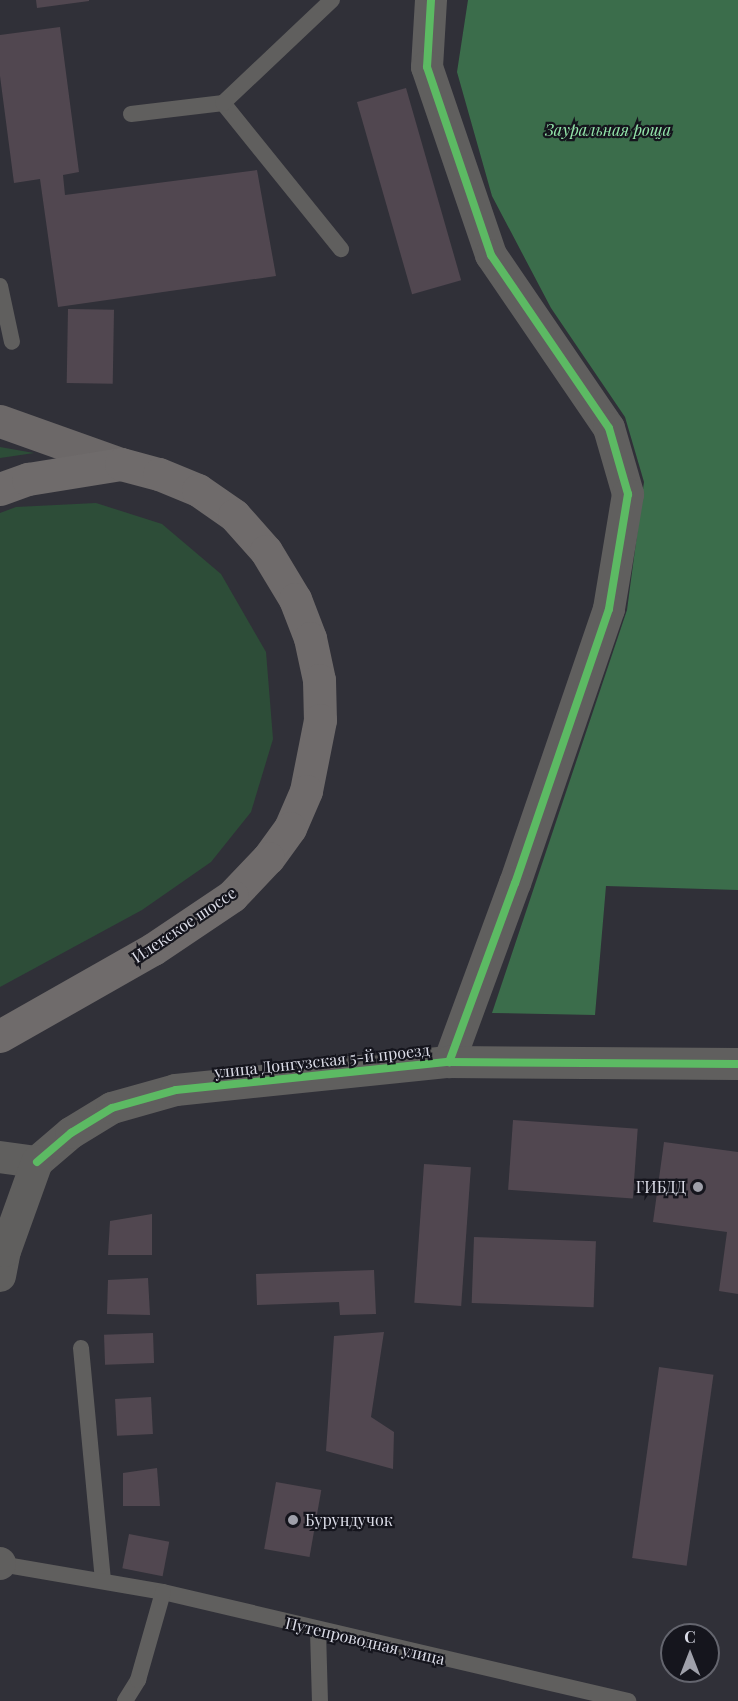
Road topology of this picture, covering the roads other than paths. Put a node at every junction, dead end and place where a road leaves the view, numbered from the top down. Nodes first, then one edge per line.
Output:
1 (332, 0) edge
2 (431, 0) edge
3 (223, 103) junction
4 (131, 114) dead end
5 (341, 249) dead end
6 (0, 286) edge
7 (12, 342) dead end
8 (0, 421) edge
9 (121, 464) junction
10 (0, 489) edge
11 (0, 1036) edge
12 (449, 1062) junction
13 (738, 1064) edge
14 (0, 1157) edge
15 (37, 1162) junction
16 (0, 1276) edge
17 (81, 1348) dead end
18 (0, 1564) edge
19 (103, 1580) junction
20 (163, 1592) junction
21 (318, 1631) junction
22 (125, 1701) edge
23 (320, 1701) edge
24 (628, 1701) edge

1 - 3 lane
2 - 12 street
3 - 4 lane
3 - 5 lane
6 - 7 lane
8 - 9 main road
9 - 10 highway
9 - 11 highway, Илекское шоссе
12 - 13 street, улица Донгузская 5-й проезд
12 - 15 street, улица Донгузская 5-й проезд
14 - 15 street
15 - 16 street
17 - 19 lane
18 - 19 lane, Путепроводная улица
19 - 20 lane, Путепроводная улица
20 - 21 lane, Путепроводная улица
20 - 22 lane
21 - 23 lane
21 - 24 lane, Путепроводная улица

